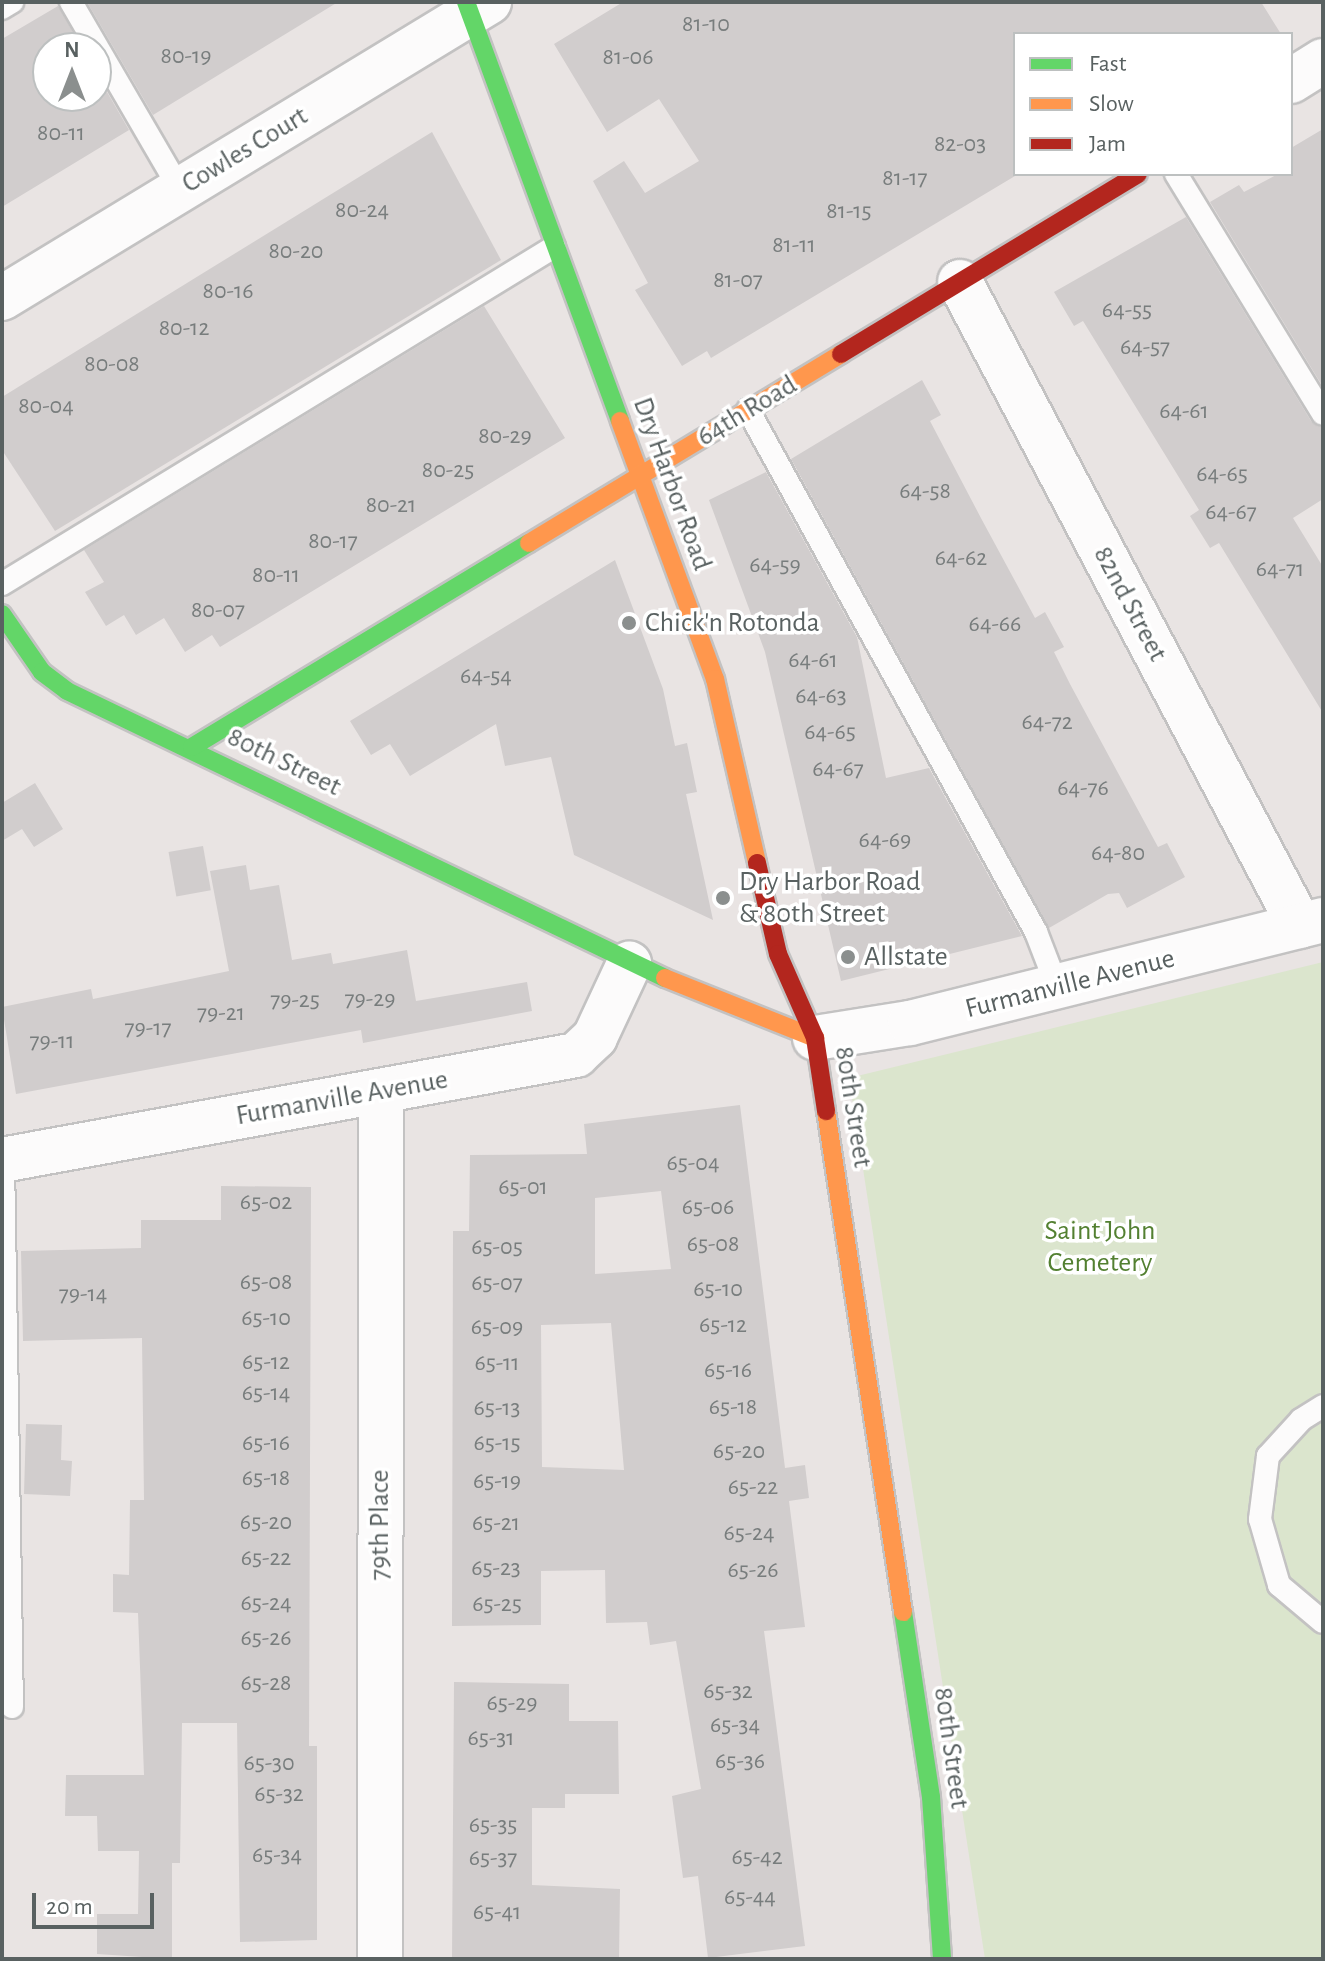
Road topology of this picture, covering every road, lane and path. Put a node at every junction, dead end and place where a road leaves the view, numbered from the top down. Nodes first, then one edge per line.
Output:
1 (12, 2) edge
2 (71, 2) edge
3 (475, 6) edge
4 (2, 8) edge
5 (1323, 61) edge
6 (1293, 80) edge
7 (1135, 176) edge
8 (1177, 176) edge
9 (180, 189) junction
10 (554, 247) junction
11 (960, 282) junction
12 (2, 298) edge
13 (748, 410) junction
14 (1323, 414) edge
15 (639, 476) junction
16 (2, 584) edge
17 (2, 614) edge
18 (192, 747) junction
19 (1312, 923) edge
20 (629, 964) junction
21 (1058, 989) junction
22 (815, 1038) junction
23 (381, 1091) junction
24 (2, 1160) edge
25 (1323, 1406) edge
26 (1323, 1622) edge
27 (12, 1707) dead end
28 (380, 1959) edge
29 (942, 1959) edge

1 - 4 lane
2 - 9 lane
3 - 9 street, Cowles Court
3 - 10 street, Dry Harbor Road
5 - 6 street
7 - 11 street, 64th Road
8 - 14 lane
9 - 12 street, Cowles Court
10 - 15 street, Dry Harbor Road
10 - 16 lane
11 - 13 street, 64th Road
11 - 19 street, 82nd Street
13 - 15 street, 64th Road
13 - 21 lane
15 - 18 street, 64th Road
15 - 22 street, Dry Harbor Road
17 - 18 street, 80th Street
18 - 20 street, 80th Street
19 - 21 street, Furmanville Avenue
20 - 22 street, 80th Street
20 - 23 street, Furmanville Avenue
21 - 22 street, Furmanville Avenue
22 - 29 street, 80th Street
23 - 24 street, Furmanville Avenue
23 - 28 street, 79th Place
24 - 27 lane
25 - 26 lane

